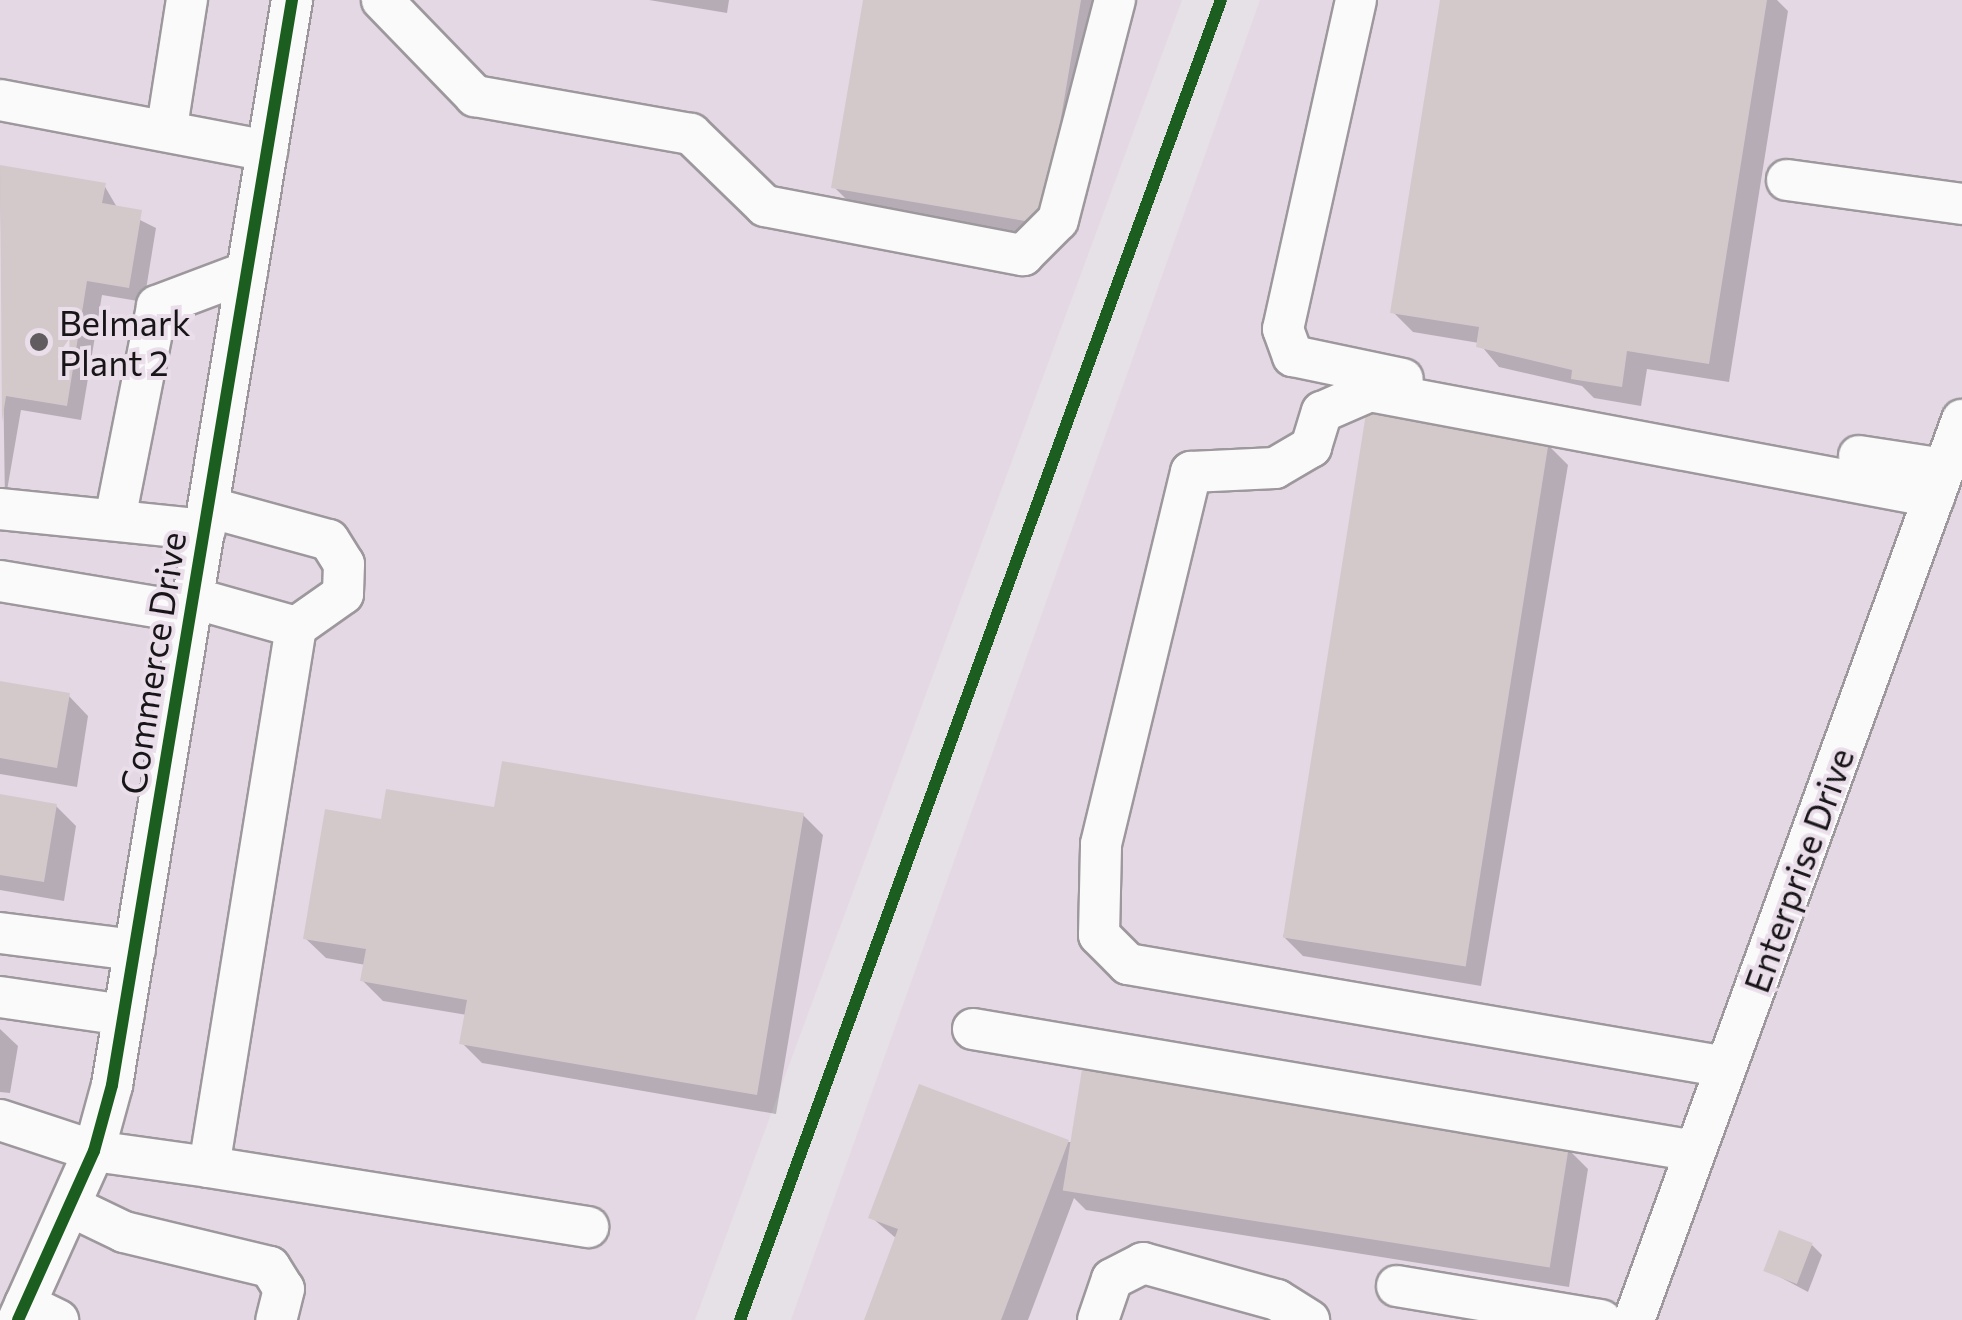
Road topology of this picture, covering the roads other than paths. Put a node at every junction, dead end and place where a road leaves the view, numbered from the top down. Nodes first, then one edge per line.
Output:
1 (187, 0) edge
2 (292, 0) edge
3 (382, 0) edge
4 (1115, 0) edge
5 (1356, 0) edge
6 (0, 100) edge
7 (167, 128) junction
8 (268, 151) junction
9 (1787, 180) dead end
10 (1962, 204) edge
11 (247, 272) junction
12 (1962, 420) edge
13 (1939, 483) junction
14 (0, 509) edge
15 (116, 514) junction
16 (206, 518) junction
17 (0, 581) edge
18 (192, 605) junction
19 (296, 626) junction
20 (0, 933) edge
21 (135, 950) junction
22 (0, 997) edge
23 (124, 1015) junction
24 (974, 1028) dead end
25 (1726, 1067) junction
26 (0, 1120) edge
27 (94, 1151) junction
28 (1695, 1152) junction
29 (209, 1167) junction
30 (70, 1206) junction
31 (588, 1227) dead end
32 (1398, 1286) dead end
33 (34, 1315) edge
34 (276, 1320) edge
35 (1098, 1320) edge
36 (1309, 1320) edge
37 (1601, 1320) edge
38 (1634, 1320) edge

1 - 7 street
2 - 8 street, Commerce Drive
3 - 4 street
5 - 13 street
6 - 7 street
7 - 8 street
8 - 11 street, Commerce Drive
9 - 10 street
11 - 15 street
11 - 16 street, Commerce Drive
12 - 13 street, Enterprise Drive
13 - 25 street, Enterprise Drive
13 - 25 street
14 - 15 street
15 - 16 street
16 - 18 street, Commerce Drive
16 - 19 street
17 - 18 street
18 - 19 street
18 - 21 street, Commerce Drive
19 - 29 street
20 - 21 street
21 - 23 street, Commerce Drive
22 - 23 street
23 - 27 street, Commerce Drive
24 - 28 street
25 - 28 street, Enterprise Drive
26 - 27 street
27 - 29 street
27 - 30 street, Commerce Drive
28 - 38 street, Enterprise Drive
29 - 31 street
30 - 33 street, Commerce Drive
30 - 34 street
32 - 37 street
35 - 36 street

